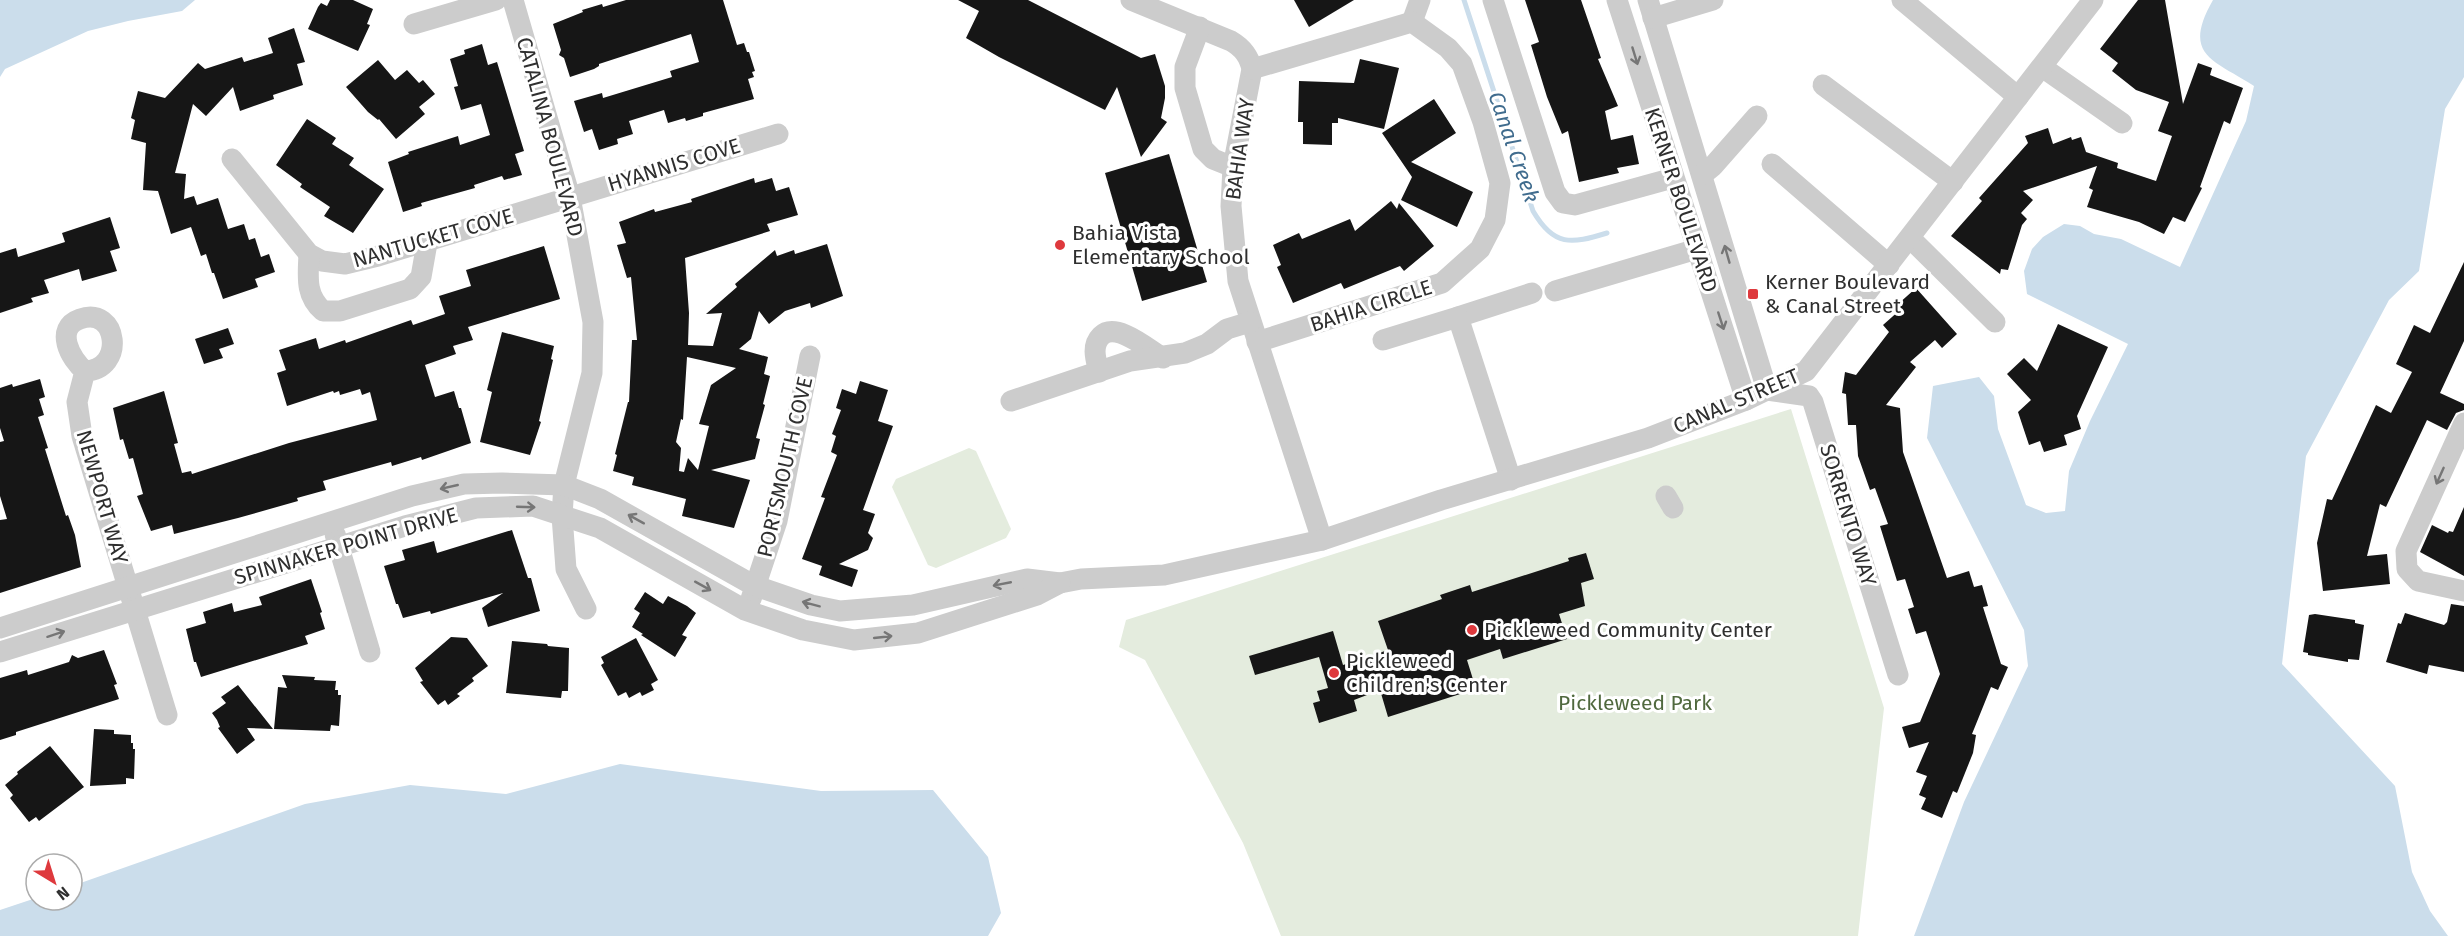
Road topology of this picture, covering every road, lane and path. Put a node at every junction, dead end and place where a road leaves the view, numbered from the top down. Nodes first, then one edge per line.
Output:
1 (496, 0) edge
2 (513, 0) edge
3 (1131, 0) edge
4 (1420, 0) edge
5 (1493, 0) edge
6 (1617, 0) edge
7 (1713, 0) edge
8 (1902, 0) edge
9 (2087, 2) edge
10 (1651, 9) edge
11 (1412, 22) junction
12 (414, 24) dead end
13 (1200, 27) junction
14 (2042, 67) junction
15 (1252, 69) junction
16 (1823, 85) dead end
17 (2018, 97) junction
18 (1757, 116) dead end
19 (2122, 123) dead end
20 (778, 134) dead end
21 (232, 159) dead end
22 (1772, 164) dead end
23 (1233, 167) junction
24 (1702, 175) junction
25 (1673, 177) junction
26 (1953, 182) junction
27 (570, 197) junction
28 (1910, 238) junction
29 (427, 243) junction
30 (1697, 249) junction
31 (309, 254) junction
32 (1889, 265) junction
33 (1555, 291) dead end
34 (1532, 293) dead end
35 (1458, 317) junction
36 (1250, 322) junction
37 (1995, 322) dead end
38 (1383, 340) dead end
39 (1257, 342) junction
40 (810, 356) dead end
41 (1163, 358) junction
42 (85, 371) dead end
43 (1099, 372) junction
44 (1767, 390) junction
45 (1746, 400) junction
46 (1011, 401) dead end
47 (2464, 423) edge
48 (1511, 480) junction
49 (564, 485) junction
50 (562, 516) junction
51 (332, 522) junction
52 (1322, 540) junction
53 (339, 546) junction
54 (1060, 583) junction
55 (756, 586) junction
56 (128, 587) junction
57 (2464, 591) edge
58 (135, 609) junction
59 (586, 609) dead end
60 (745, 610) junction
61 (0, 628) edge
62 (0, 652) edge
63 (370, 652) dead end
64 (1898, 675) dead end
65 (167, 715) dead end

1 - 12 street
2 - 27 street, CATALINA BOULEVARD
3 - 13 street, BAHIA WAY
4 - 11 street
5 - 25 street
6 -> 25 street, KERNER BOULEVARD
7 - 10 street
8 - 17 street
9 - 14 street, CANAL STREET
10 - 24 street, KERNER BOULEVARD
11 - 15 street
11 - 39 street, BAHIA CIRCLE
13 - 15 street, BAHIA WAY
13 - 23 street
14 - 17 street, CANAL STREET
14 - 19 street
15 - 23 street, BAHIA WAY
16 - 26 street
17 - 26 street, CANAL STREET
18 - 24 street
20 - 27 street, HYANNIS COVE
21 - 31 street
22 - 32 street
23 - 36 street, BAHIA WAY
44 -> 24 street, KERNER BOULEVARD
25 - 30 street, KERNER BOULEVARD
26 - 28 street, CANAL STREET
27 - 29 street, NANTUCKET COVE
27 - 49 street, CATALINA BOULEVARD
28 - 32 street, CANAL STREET
28 - 37 street
29 - 31 street, NANTUCKET COVE
29 - 31 street
30 - 33 street
30 -> 45 street, KERNER BOULEVARD
32 - 44 street, CANAL STREET
34 - 35 street
35 - 38 street
35 - 48 street
36 - 39 street, BAHIA WAY
36 - 41 street
39 - 52 street, BAHIA WAY
40 - 55 street, PORTSMOUTH COVE
41 - 43 street
41 - 43 street
42 - 56 street, NEWPORT WAY
43 - 46 street
44 - 45 street, CANAL STREET
44 - 64 street, SORRENTO WAY
45 - 48 street, CANAL STREET
47 -> 57 street
48 - 52 street, CANAL STREET
49 - 50 street, CATALINA BOULEVARD
49 -> 51 street, SPINNAKER POINT DRIVE
55 -> 49 street, SPINNAKER POINT DRIVE
53 -> 50 street, SPINNAKER POINT DRIVE
50 - 59 street, CATALINA BOULEVARD
50 -> 60 street, SPINNAKER POINT DRIVE
51 - 53 street
51 - 56 street, SPINNAKER POINT DRIVE
52 - 54 street, SPINNAKER POINT DRIVE
53 - 58 street, SPINNAKER POINT DRIVE
53 - 63 street
54 -> 55 street, SPINNAKER POINT DRIVE
60 -> 54 street, SPINNAKER POINT DRIVE
55 - 60 street, PORTSMOUTH COVE
56 - 58 street, NEWPORT WAY
56 - 61 street, SPINNAKER POINT DRIVE
62 -> 58 street, SPINNAKER POINT DRIVE
58 - 65 street, NEWPORT WAY

